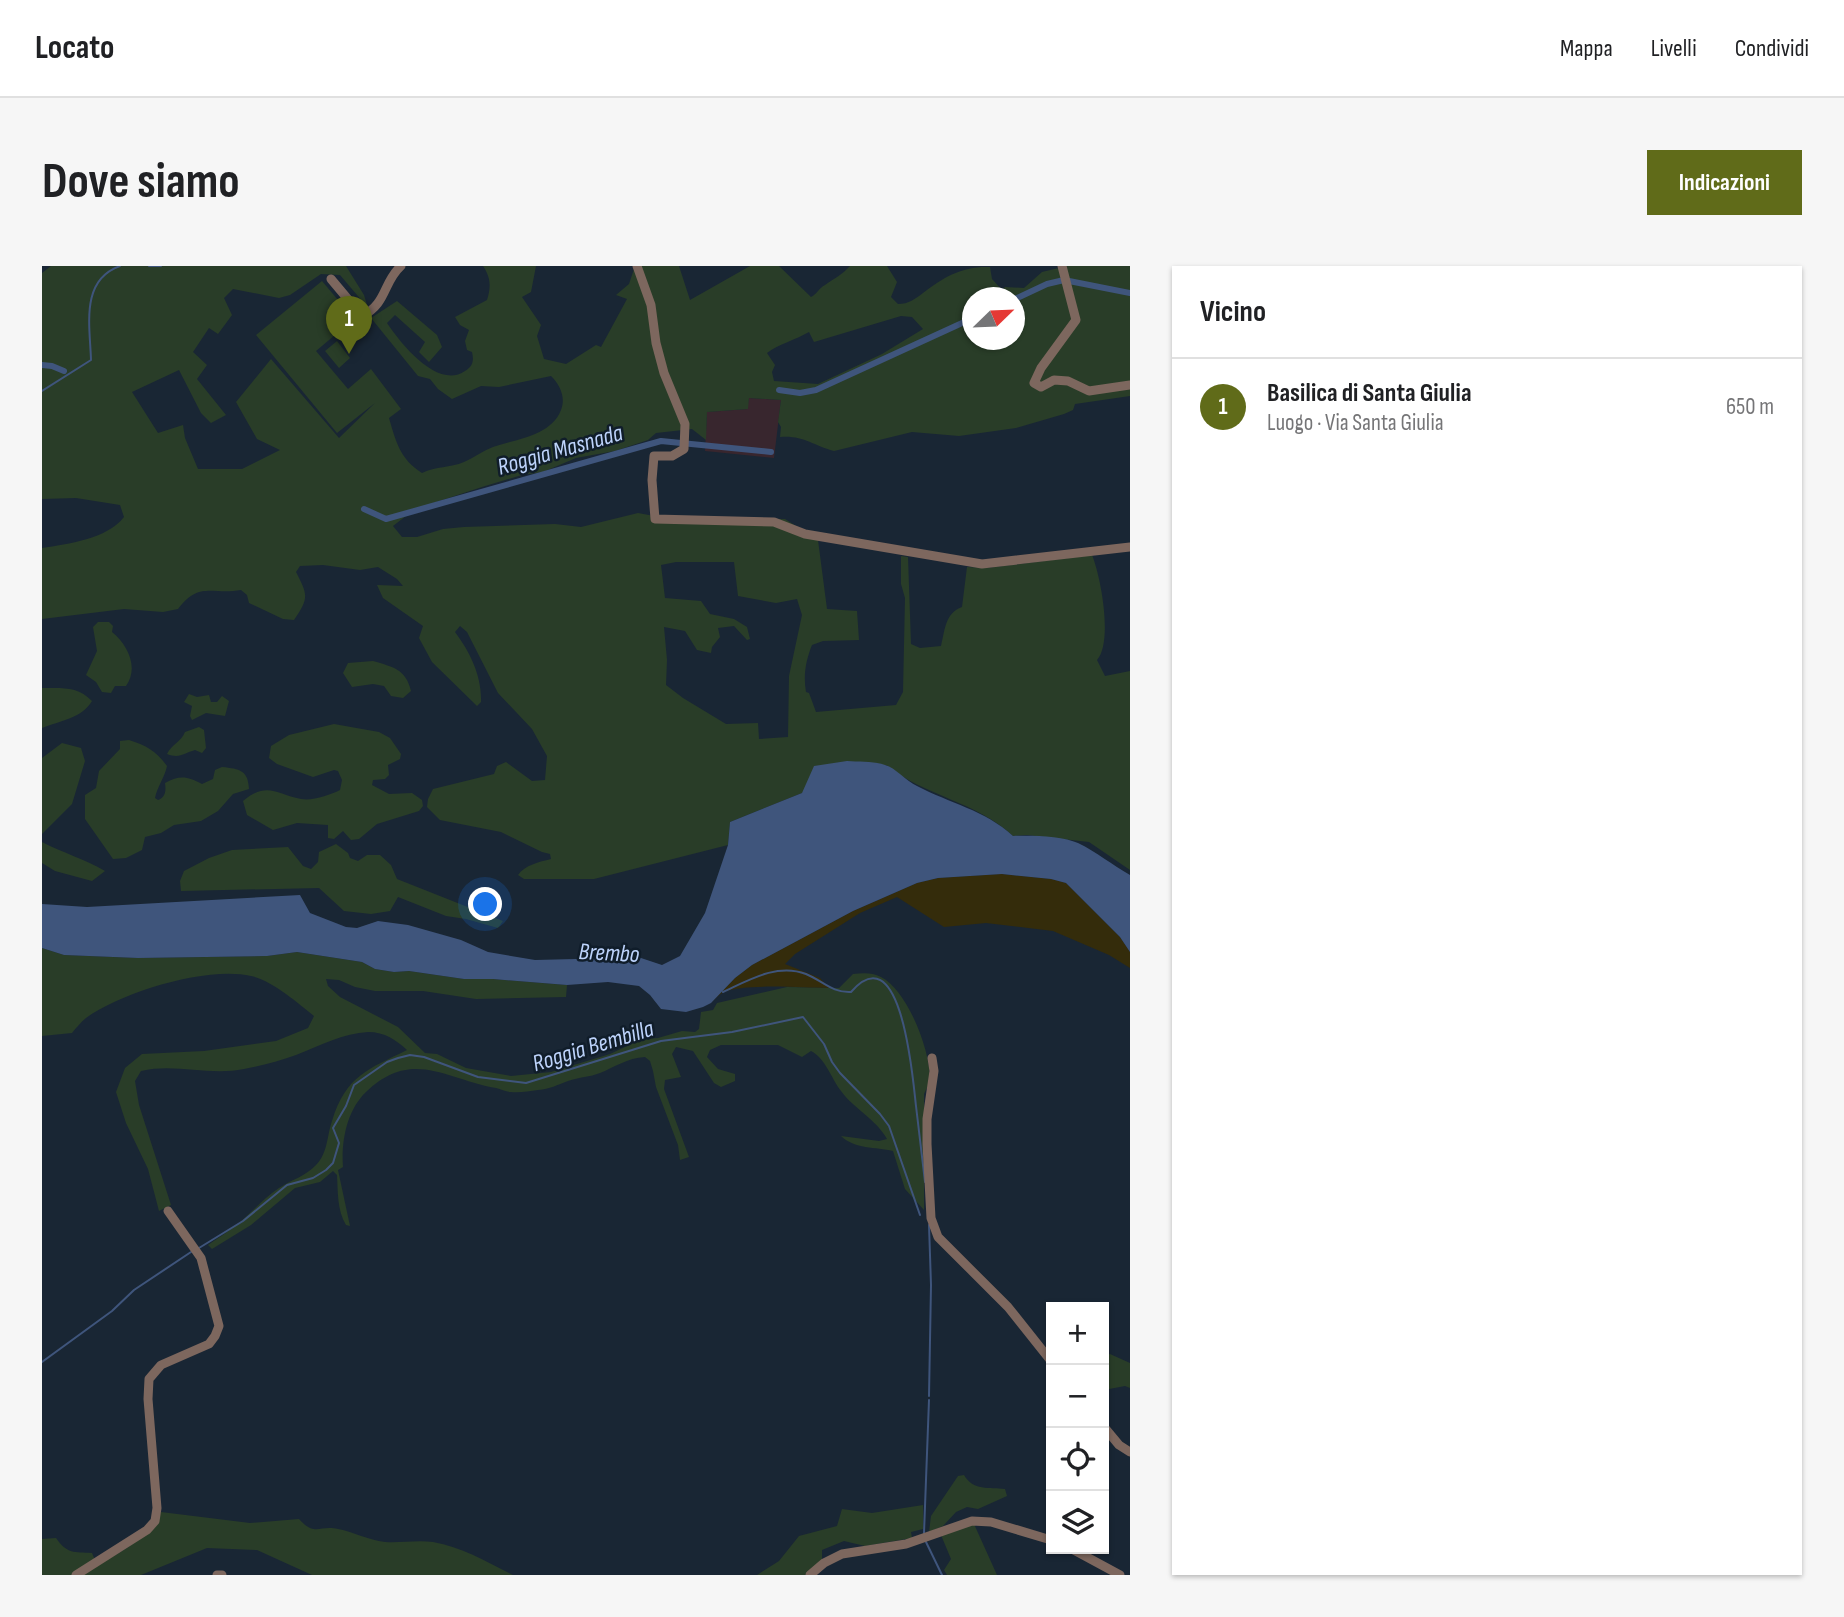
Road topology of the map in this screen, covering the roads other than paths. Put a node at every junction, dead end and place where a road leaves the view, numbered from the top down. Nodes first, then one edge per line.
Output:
1 (401, 266) edge
2 (637, 266) edge
3 (1063, 269) edge
4 (331, 279) dead end
5 (1130, 385) edge
6 (1130, 547) edge
7 (932, 1058) dead end
8 (168, 1211) dead end
9 (1046, 1355) edge
10 (1105, 1428) edge
11 (1130, 1452) edge
12 (1046, 1538) edge
13 (1081, 1554) edge
14 (76, 1575) edge
15 (810, 1575) edge
16 (1120, 1575) edge

1 - 4 street
2 - 6 street
3 - 5 street
7 - 9 street
8 - 14 street
10 - 11 street
12 - 15 street
13 - 16 street

